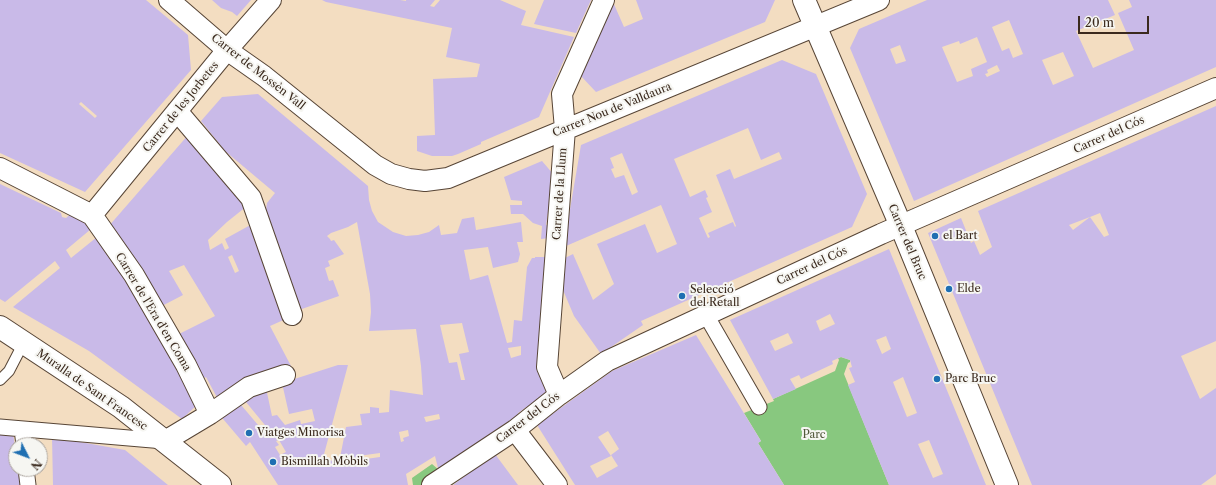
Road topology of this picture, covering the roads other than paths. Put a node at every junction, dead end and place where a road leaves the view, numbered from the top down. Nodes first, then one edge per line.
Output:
1 (169, 0) edge
2 (271, 0) edge
3 (604, 0) edge
4 (804, 0) edge
5 (879, 0) edge
6 (815, 27) junction
7 (227, 50) junction
8 (1216, 88) edge
9 (177, 111) junction
10 (565, 129) junction
11 (348, 142) joint
12 (0, 168) edge
13 (92, 215) junction
14 (900, 226) junction
15 (292, 315) dead end
16 (706, 315) junction
17 (0, 327) edge
18 (24, 342) junction
19 (285, 375) dead end
20 (0, 380) edge
21 (558, 395) junction
22 (759, 407) dead end
23 (210, 414) junction
24 (0, 427) edge
25 (22, 429) junction
26 (515, 430) junction
27 (23, 437) edge
28 (165, 441) junction
29 (220, 485) edge
30 (432, 485) edge
31 (557, 485) edge
32 (1007, 485) edge

1 - 7 street, Carrer de Mossèn Vall
2 - 7 street, Carrer de les Jorbetes
3 - 10 street, Carrer de la Llum
4 - 6 street, Carrer del Bruc
5 - 6 street, Carrer Nou de Valldaura
6 - 10 street, Carrer Nou de Valldaura
6 - 14 street, Carrer del Bruc
7 - 9 street, Carrer de les Jorbetes
7 - 11 street, Carrer de Mossèn Vall
8 - 14 street, Carrer del Cós
9 - 13 street, Carrer de les Jorbetes
9 - 15 street
10 - 11 street, Carrer Nou de Valldaura
10 - 21 street, Carrer de la Llum
12 - 13 street, Carrer de l'Era d'en Coma
13 - 23 street, Carrer de l'Era d'en Coma
14 - 16 street, Carrer del Cós
14 - 32 street, Carrer del Bruc
16 - 21 street, Carrer del Cós
16 - 22 street
17 - 18 street, Muralla de Sant Francesc
18 - 20 lane
18 - 28 street, Muralla de Sant Francesc
19 - 23 street
21 - 26 street, Carrer del Cós
23 - 28 street
24 - 25 street
25 - 27 street
25 - 28 street
26 - 30 street, Carrer del Cós
26 - 31 street
28 - 29 street, Muralla de Sant Francesc

